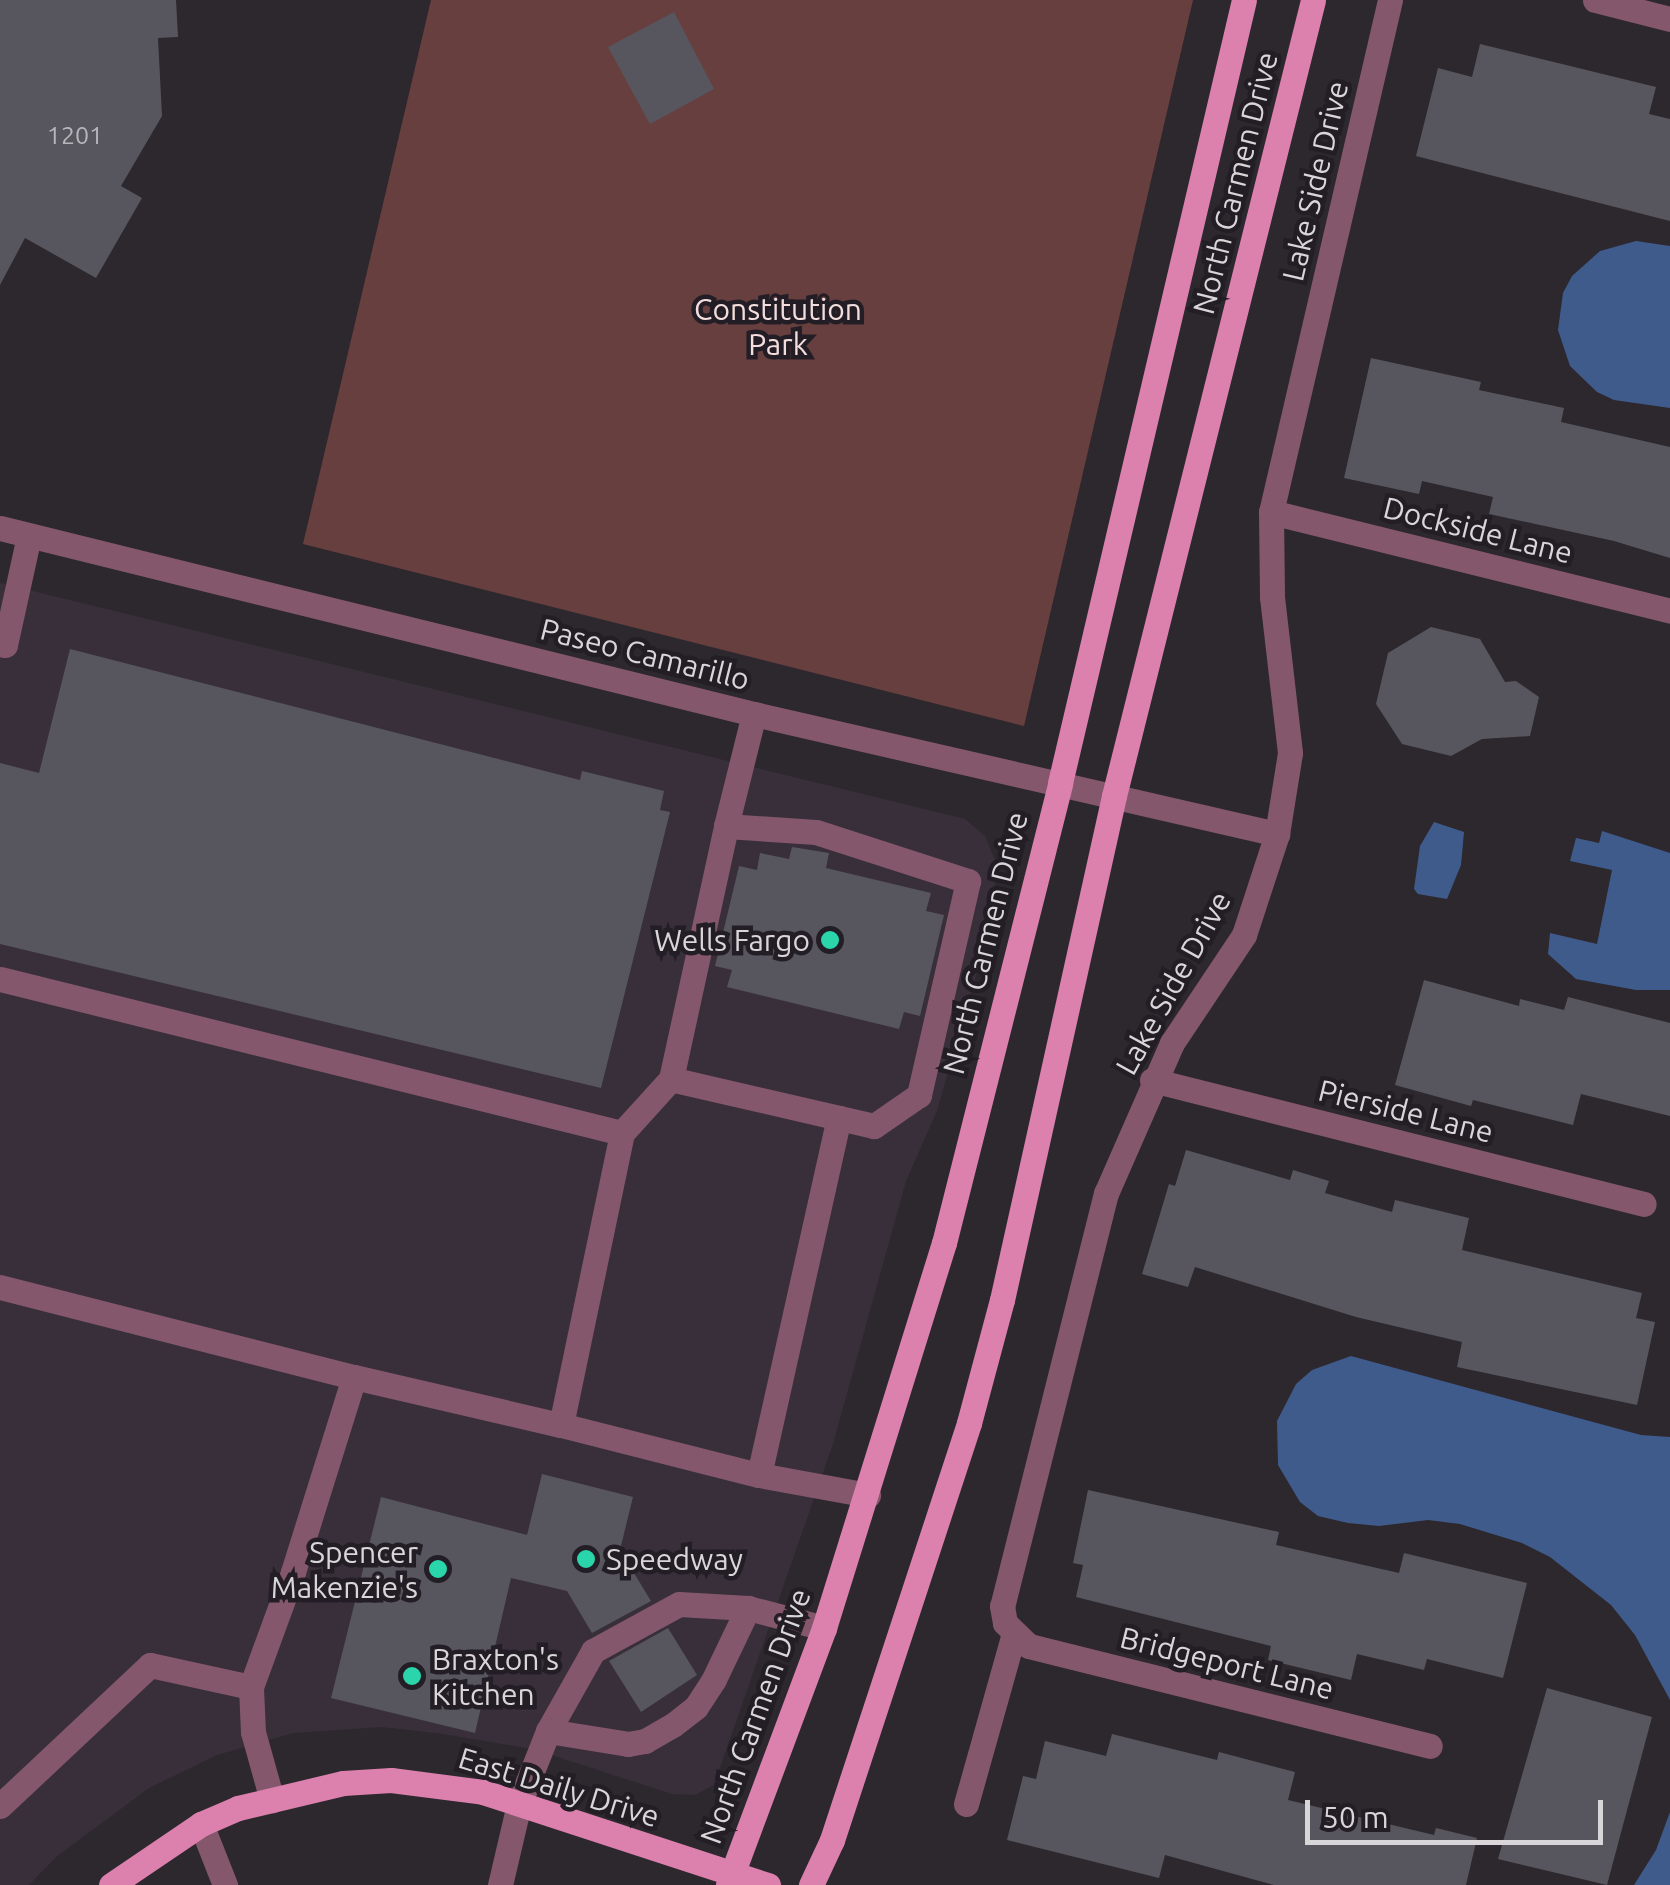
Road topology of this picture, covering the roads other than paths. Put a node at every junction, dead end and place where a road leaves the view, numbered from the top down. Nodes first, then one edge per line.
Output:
1 (1244, 0) edge
2 (1314, 0) edge
3 (1390, 0) edge
4 (1595, 0) edge
5 (1670, 19) edge
6 (1271, 512) junction
7 (0, 528) edge
8 (29, 536) junction
9 (1670, 612) edge
10 (0, 644) edge
11 (754, 714) junction
12 (1060, 783) junction
13 (1114, 796) junction
14 (726, 826) junction
15 (1276, 834) junction
16 (0, 980) edge
17 (671, 1078) junction
18 (1152, 1080) junction
19 (840, 1118) junction
20 (622, 1132) junction
21 (1644, 1204) dead end
22 (0, 1287) edge
23 (354, 1377) junction
24 (561, 1425) junction
25 (759, 1475) junction
26 (868, 1495) junction
27 (748, 1608) junction
28 (824, 1628) junction
29 (1014, 1633) junction
30 (251, 1687) junction
31 (548, 1731) junction
32 (1430, 1746) dead end
33 (272, 1800) junction
34 (519, 1804) junction
35 (966, 1804) dead end
36 (0, 1806) edge
37 (201, 1824) junction
38 (730, 1880) edge
39 (112, 1885) edge
40 (225, 1885) edge
41 (500, 1885) edge
42 (768, 1885) edge
43 (811, 1885) edge

1 - 12 main road, North Carmen Drive
2 - 13 main road, North Carmen Drive
3 - 6 street, Lake Side Drive
4 - 5 street
6 - 9 street, Dockside Lane
6 - 15 street, Lake Side Drive
7 - 8 street, Paseo Camarillo
8 - 10 street
8 - 11 street, Paseo Camarillo
11 - 12 street, Paseo Camarillo
11 - 14 street
12 - 13 street, Paseo Camarillo
12 - 26 main road, North Carmen Drive
13 - 15 street, Paseo Camarillo
13 - 43 main road, North Carmen Drive
14 - 17 street
14 - 19 street
15 - 18 street, Lake Side Drive
16 - 20 street
17 - 19 street
17 - 20 street
18 - 21 street, Pierside Lane
18 - 29 street, Lake Side Drive
19 - 25 street
20 - 24 street
22 - 23 street
23 - 24 street
23 - 30 street
24 - 25 street
25 - 26 street
26 - 28 main road, North Carmen Drive
27 - 28 street
27 - 31 street
27 - 31 street
28 - 38 main road, North Carmen Drive
29 - 32 street, Bridgeport Lane
29 - 35 street
30 - 33 street
30 - 36 street
31 - 34 street
33 - 34 main road, East Daily Drive
33 - 37 main road, East Daily Drive
34 - 38 main road, East Daily Drive
34 - 41 street
37 - 39 main road, East Daily Drive
37 - 40 street
38 - 42 main road, East Daily Drive

